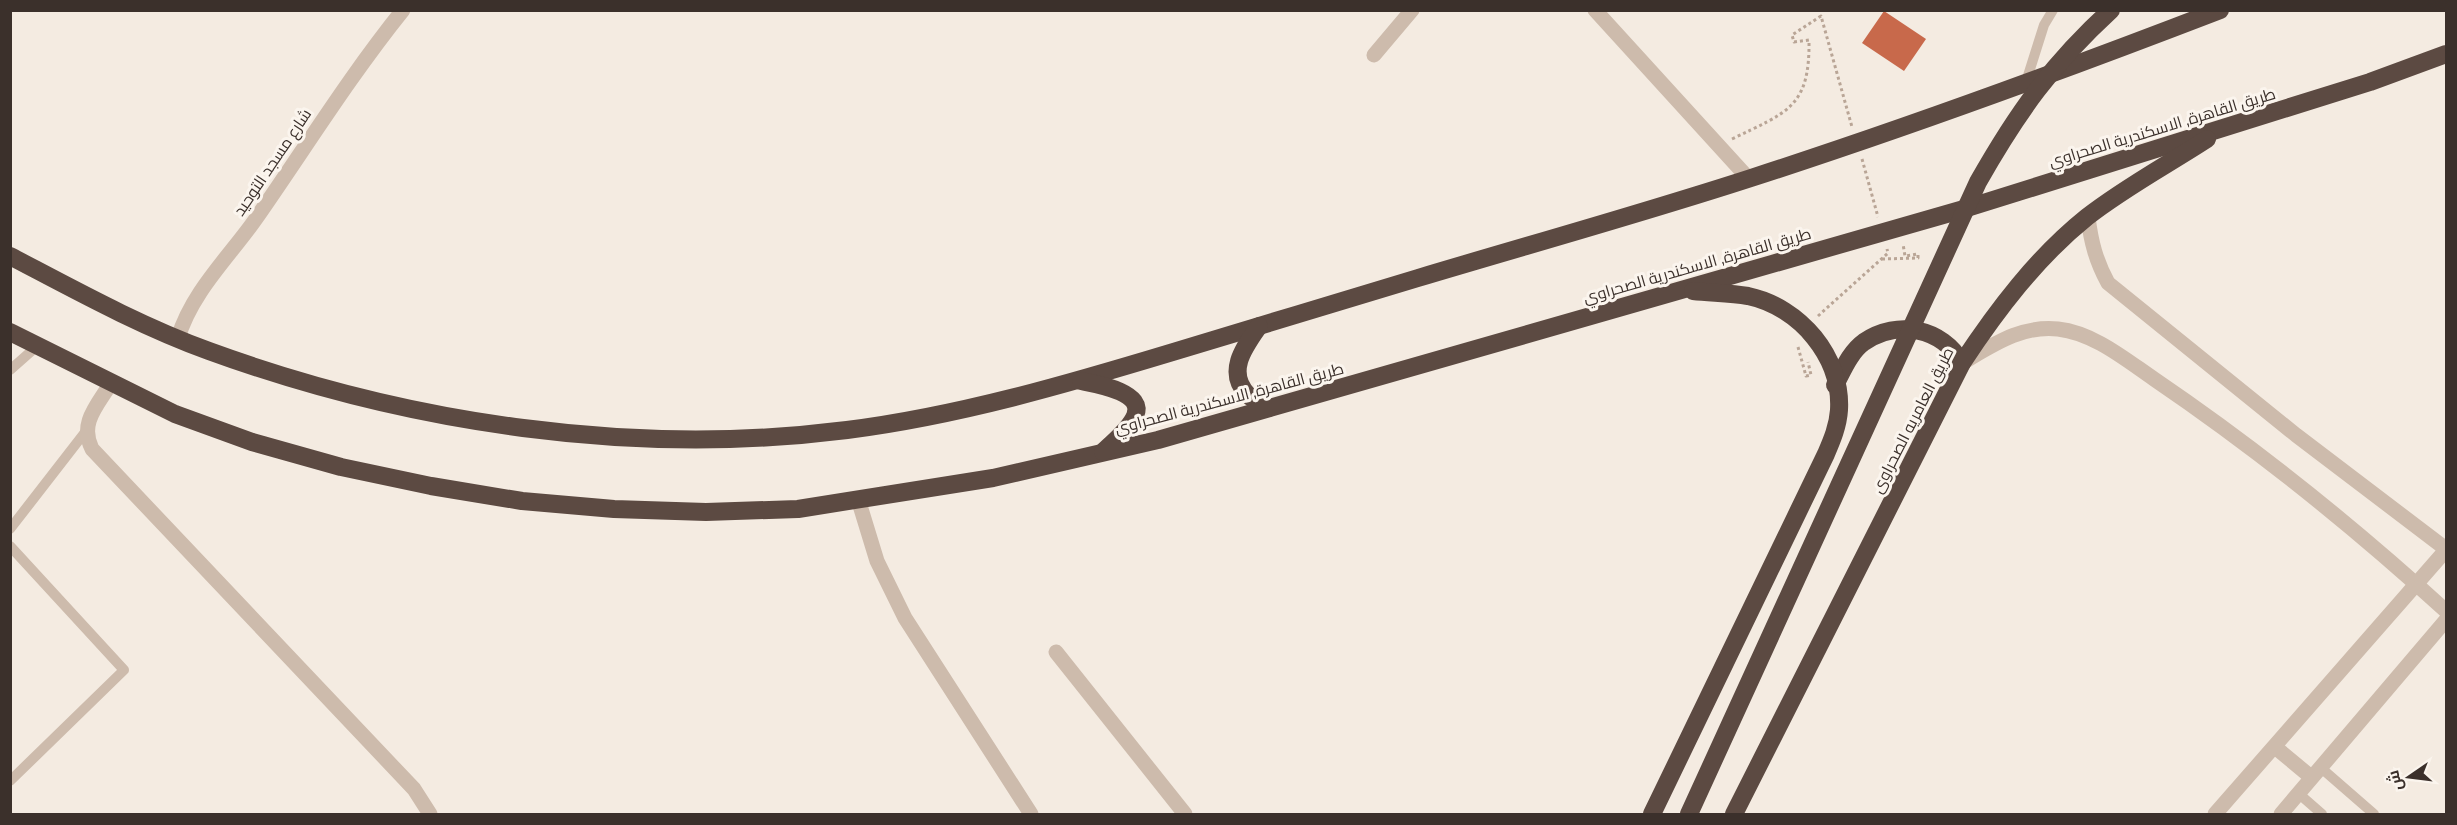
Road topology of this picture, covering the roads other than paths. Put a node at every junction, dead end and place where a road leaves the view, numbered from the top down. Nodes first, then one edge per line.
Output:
1 (403, 10) edge
2 (1412, 10) edge
3 (1595, 10) edge
4 (2054, 10) edge
5 (2111, 10) edge
6 (2220, 10) edge
7 (2446, 54) edge
8 (1374, 55) dead end
9 (2025, 85) junction
10 (2226, 127) junction
11 (1749, 179) junction
12 (2088, 217) junction
13 (10, 256) edge
14 (1682, 290) junction
15 (1259, 326) junction
16 (10, 332) edge
17 (178, 338) junction
18 (36, 347) junction
19 (1962, 363) junction
20 (10, 370) edge
21 (1079, 380) junction
22 (111, 383) junction
23 (1836, 385) junction
24 (1269, 408) junction
25 (86, 431) junction
26 (1103, 452) junction
27 (858, 499) junction
28 (10, 529) edge
29 (10, 546) edge
30 (2446, 550) edge
31 (2416, 584) junction
32 (2446, 611) edge
33 (2446, 620) edge
34 (1056, 652) dead end
35 (2275, 747) junction
36 (2315, 772) junction
37 (10, 781) edge
38 (2298, 793) junction
39 (430, 814) edge
40 (1031, 814) edge
41 (1185, 814) edge
42 (1652, 814) edge
43 (1689, 814) edge
44 (1734, 814) edge
45 (2215, 814) edge
46 (2281, 814) edge
47 (2322, 814) edge
48 (2374, 814) edge

1 - 17 street, شارع مسجد التوحيد
2 - 8 street
3 - 11 street
4 - 9 lane
5 - 43 highway
6 - 9 highway
7 - 10 highway, طريق القاهرة, الاسكندرية الصحراوي
9 - 11 highway
10 - 12 highway, طريق العامريه الصحراوى
10 - 14 highway, طريق القاهرة, الاسكندرية الصحراوي
11 - 15 highway
12 - 19 highway, طريق العامريه الصحراوى
12 - 30 street
13 - 17 highway
14 - 23 highway
14 - 24 highway, طريق القاهرة, الاسكندرية الصحراوي
15 - 21 highway
15 - 24 highway
16 - 18 highway, طريق القاهرة, الاسكندرية الصحراوي
17 - 21 highway
18 - 20 lane
18 - 22 highway, طريق القاهرة, الاسكندرية الصحراوي
19 - 23 highway
19 - 31 street
19 - 44 highway, طريق العامريه الصحراوى
21 - 26 highway
22 - 25 street
22 - 27 highway, طريق القاهرة, الاسكندرية الصحراوي
23 - 42 highway
24 - 26 highway, طريق القاهرة, الاسكندرية الصحراوي
25 - 28 lane
25 - 39 street
26 - 27 highway, طريق القاهرة, الاسكندرية الصحراوي
27 - 40 street
29 - 37 lane
30 - 31 street
31 - 32 street
31 - 35 street
33 - 36 street
34 - 41 street
35 - 36 street
35 - 45 street
36 - 38 street
36 - 48 lane
38 - 46 street
38 - 47 lane

